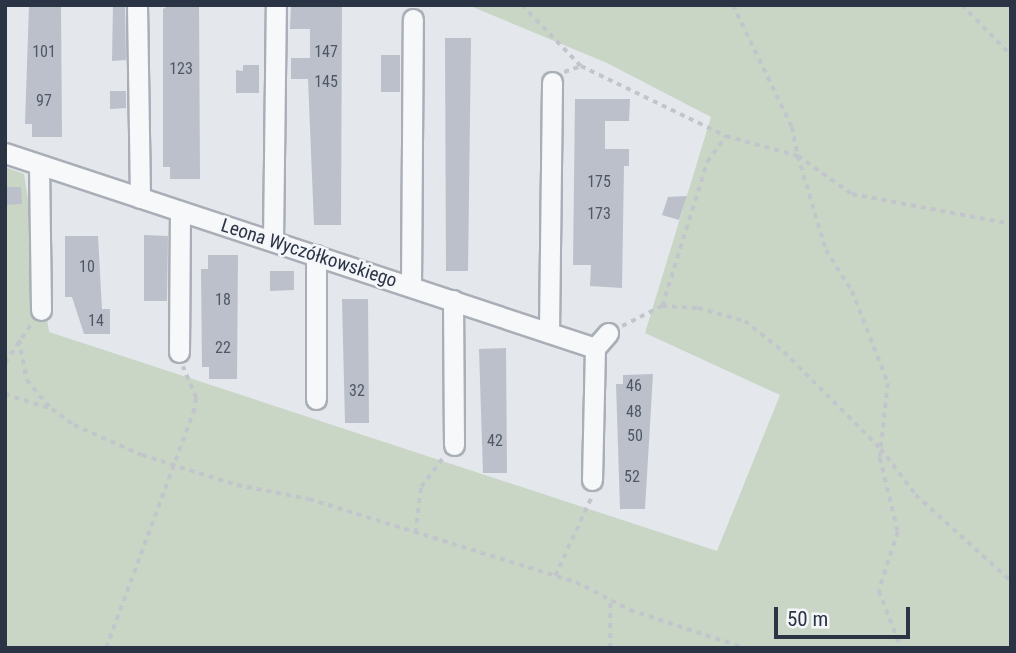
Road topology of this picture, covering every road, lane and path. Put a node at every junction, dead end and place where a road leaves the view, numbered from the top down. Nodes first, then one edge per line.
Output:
1 (137, 5) edge
2 (276, 5) edge
3 (522, 5) edge
4 (733, 5) edge
5 (962, 5) edge
6 (413, 19) dead end
7 (1011, 55) edge
8 (581, 66) junction
9 (552, 82) joint
10 (726, 136) junction
11 (5, 153) edge
12 (798, 156) junction
13 (39, 165) junction
14 (140, 198) junction
15 (180, 212) junction
16 (1011, 224) edge
17 (273, 241) junction
18 (316, 255) junction
19 (411, 286) junction
20 (453, 300) junction
21 (662, 306) junction
22 (41, 310) joint
23 (549, 331) junction
24 (19, 340) junction
25 (601, 341) junction
26 (179, 352) joint
27 (5, 363) edge
28 (5, 394) edge
29 (316, 399) dead end
30 (52, 409) junction
31 (454, 445) joint
32 (881, 449) junction
33 (173, 465) junction
34 (592, 480) joint
35 (415, 533) junction
36 (555, 576) junction
37 (1011, 581) edge
38 (610, 600) junction
39 (106, 648) edge
40 (610, 648) edge
41 (745, 648) edge
42 (901, 648) edge

1 - 14 street
2 - 17 street
3 - 8 path
4 - 12 path
5 - 7 path
6 - 19 street
8 - 9 path
8 - 10 path
9 - 23 street
10 - 12 path
10 - 21 path
11 - 13 street, Leona Wyczółkowskiego
12 - 16 path
12 - 32 path
13 - 14 street, Leona Wyczółkowskiego
13 - 22 street
14 - 15 street, Leona Wyczółkowskiego
15 - 17 street, Leona Wyczółkowskiego
15 - 26 street
17 - 18 street, Leona Wyczółkowskiego
18 - 19 street, Leona Wyczółkowskiego
18 - 29 street
19 - 20 street, Leona Wyczółkowskiego
20 - 23 street, Leona Wyczółkowskiego
20 - 31 street
21 - 25 path
21 - 32 path
22 - 24 path
23 - 25 street, Leona Wyczółkowskiego
24 - 27 path
24 - 30 path
25 - 34 street
26 - 33 path
28 - 30 path
30 - 33 path
31 - 35 path
32 - 37 path
32 - 42 path
33 - 35 path
33 - 39 path
34 - 36 path
35 - 36 path
36 - 38 path
38 - 40 path
38 - 41 path

